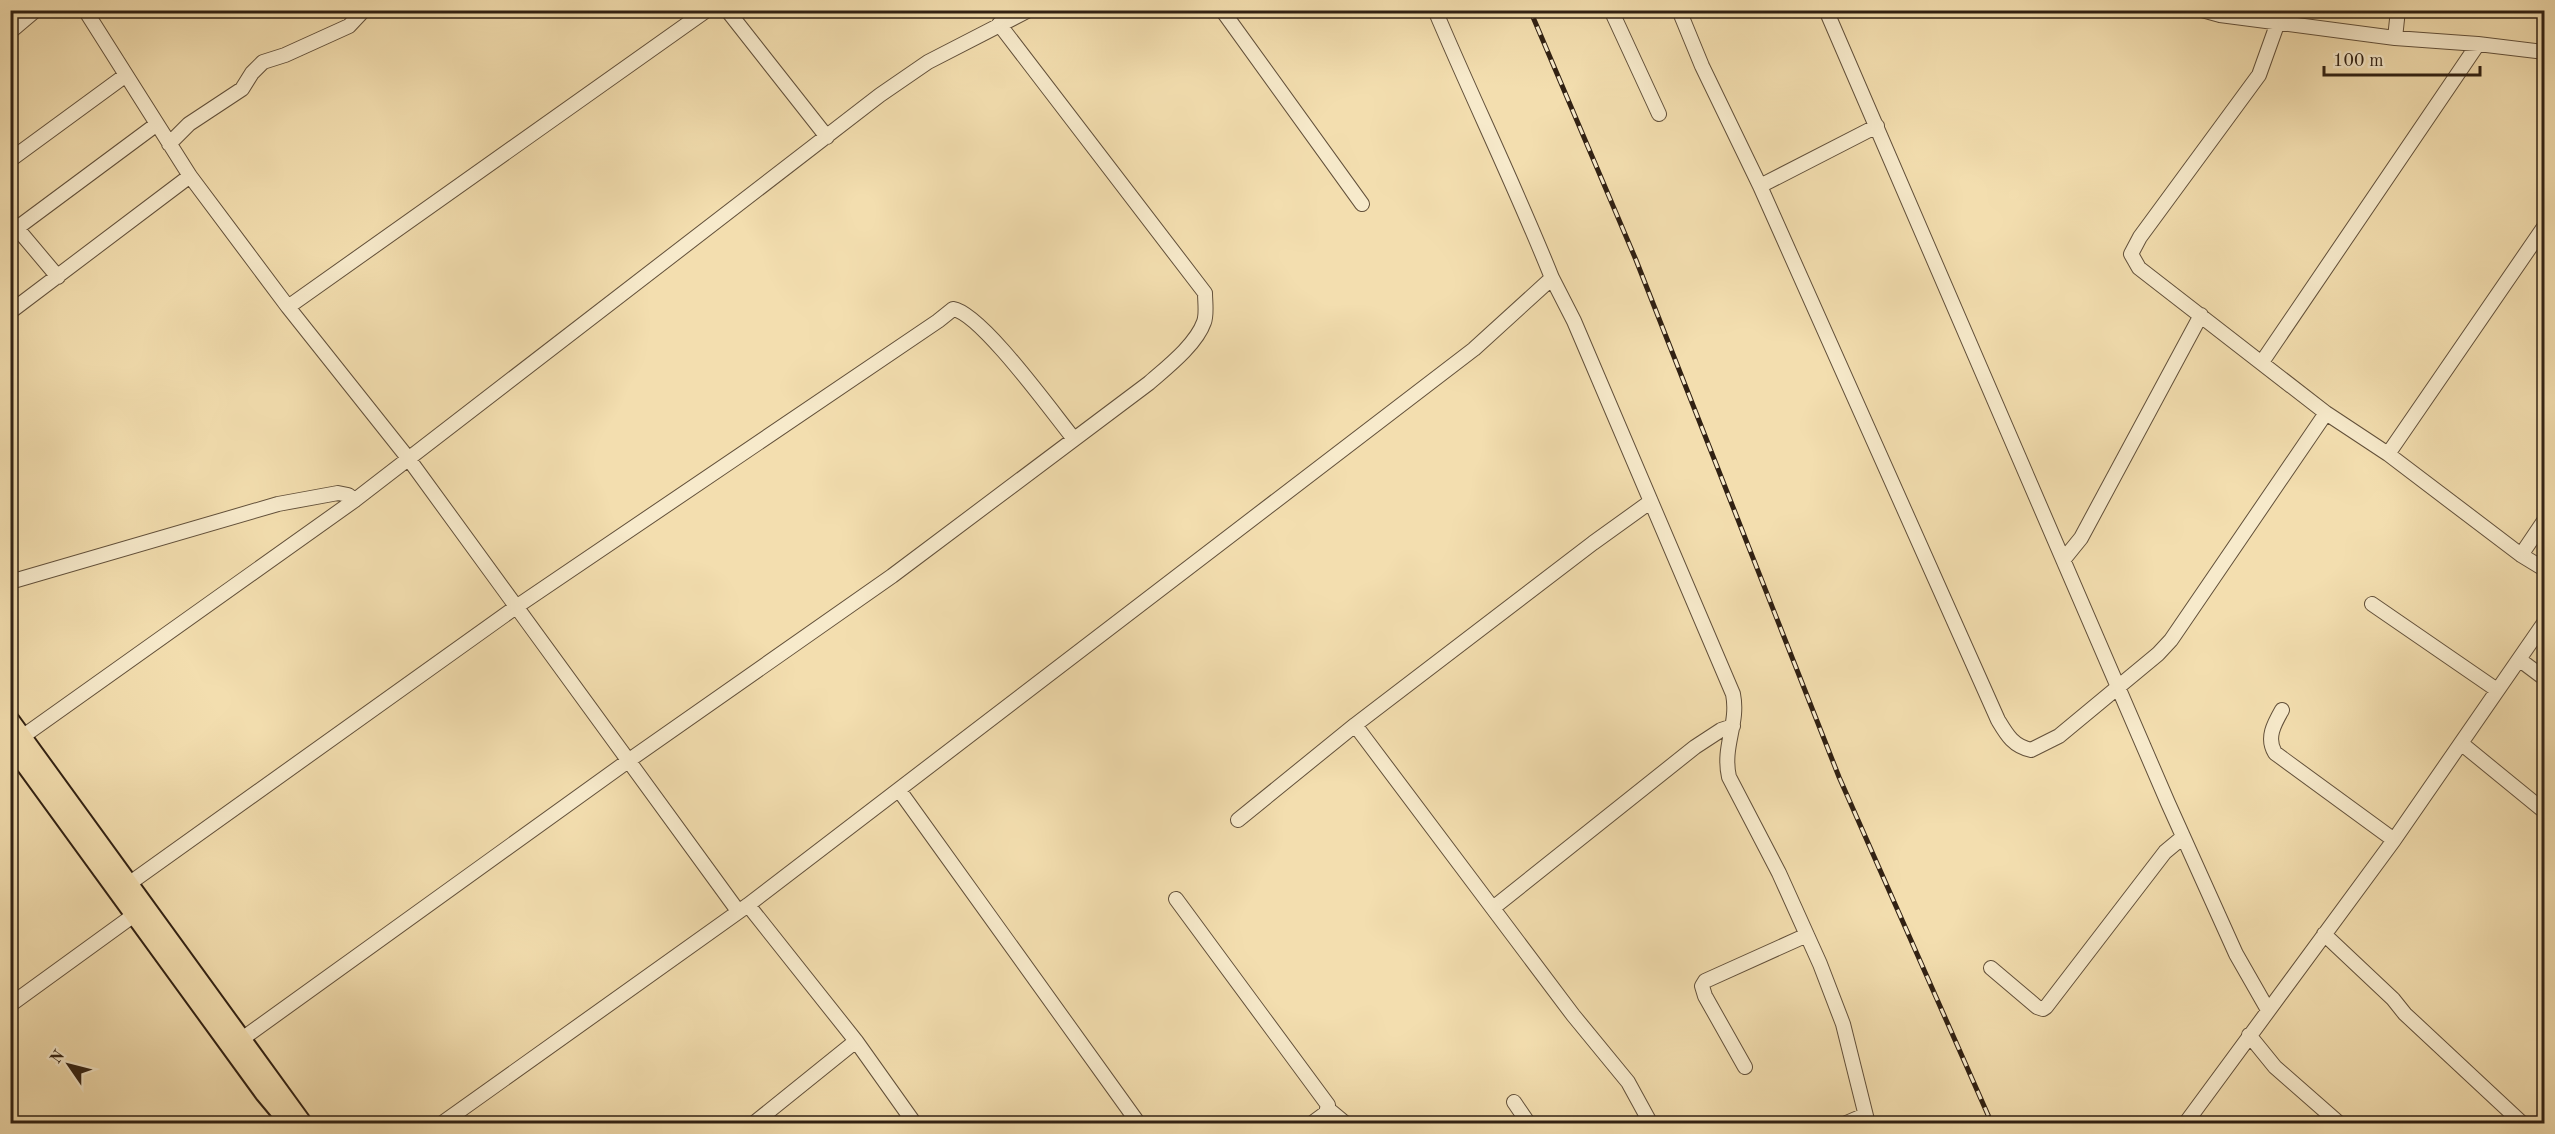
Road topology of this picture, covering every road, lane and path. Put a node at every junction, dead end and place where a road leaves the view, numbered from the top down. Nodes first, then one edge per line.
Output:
1 (36, 10) edge
2 (85, 10) edge
3 (364, 10) edge
4 (707, 10) edge
5 (727, 10) edge
6 (1029, 10) edge
7 (1222, 10) edge
8 (1435, 10) edge
9 (1611, 10) edge
10 (1679, 10) edge
11 (1826, 10) edge
12 (2202, 10) edge
13 (2398, 10) edge
14 (2278, 22) junction
15 (999, 24) junction
16 (10, 32) edge
17 (2395, 38) junction
18 (2478, 44) junction
19 (2544, 52) edge
20 (126, 75) junction
21 (1659, 114) dead end
22 (157, 124) junction
23 (1876, 126) junction
24 (826, 137) junction
25 (169, 144) junction
26 (10, 160) edge
27 (190, 176) junction
28 (1760, 186) junction
29 (1362, 204) dead end
30 (14, 224) edge
31 (2544, 227) edge
32 (58, 277) junction
33 (1552, 278) junction
34 (288, 307) junction
35 (10, 312) edge
36 (2201, 315) junction
37 (2262, 363) junction
38 (2326, 413) junction
39 (1074, 439) junction
40 (2388, 454) junction
41 (408, 458) junction
42 (355, 500) junction
43 (1650, 502) junction
44 (2544, 521) edge
45 (2521, 555) junction
46 (2064, 559) junction
47 (2544, 569) edge
48 (10, 582) edge
49 (2372, 604) dead end
50 (516, 607) junction
51 (2544, 623) edge
52 (2520, 660) junction
53 (2544, 678) edge
54 (2120, 687) junction
55 (2497, 690) junction
56 (2282, 710) dead end
57 (10, 719) edge
58 (1355, 725) junction
59 (1733, 726) junction
60 (15, 742) edge
61 (2462, 744) junction
62 (628, 761) junction
63 (899, 790) junction
64 (2544, 812) edge
65 (1238, 820) dead end
66 (2183, 837) junction
67 (2394, 840) junction
68 (130, 884) junction
69 (1176, 899) dead end
70 (743, 908) junction
71 (1493, 908) junction
72 (134, 915) junction
73 (2324, 934) junction
74 (1807, 935) junction
75 (1991, 969) dead end
76 (10, 1005) edge
77 (2268, 1010) junction
78 (2249, 1035) junction
79 (242, 1039) junction
80 (856, 1041) junction
81 (1745, 1067) dead end
82 (1514, 1102) dead end
83 (1328, 1109) junction
84 (1866, 1119) edge
85 (285, 1122) edge
86 (304, 1124) edge
87 (441, 1124) edge
88 (753, 1124) edge
89 (915, 1124) edge
90 (1139, 1124) edge
91 (1311, 1124) edge
92 (1346, 1124) edge
93 (1529, 1124) edge
94 (1651, 1124) edge
95 (1844, 1124) edge
96 (2185, 1124) edge
97 (2340, 1124) edge
98 (2523, 1124) edge

1 - 16 street
2 - 20 street
3 - 25 street
4 - 34 street
5 - 24 street
6 - 15 street
7 - 29 street
8 - 33 street
9 - 21 street
10 - 28 street
11 - 23 street
12 - 14 street
13 - 17 street
14 - 17 street
14 - 36 street
15 - 24 street
15 - 39 street
17 - 18 street
18 - 19 street
18 - 37 street
20 - 22 street
20 - 26 street
22 - 25 street
22 - 30 street
23 - 28 street
23 - 46 street
24 - 41 street
25 - 27 street
27 - 32 street
27 - 34 street
28 - 54 street
30 - 32 street
31 - 40 street
32 - 35 street
33 - 43 street
33 - 63 street
34 - 41 street
36 - 37 street
36 - 46 street
37 - 38 street
38 - 40 street
38 - 54 street
39 - 50 street
39 - 62 street
40 - 45 street
41 - 42 street
41 - 50 street
42 - 48 street
42 - 60 street
43 - 58 street
43 - 59 street
44 - 45 street
45 - 47 street
46 - 54 street
49 - 55 street
50 - 62 street
50 - 68 street
51 - 52 street
52 - 53 street
52 - 55 street
54 - 66 street
55 - 61 street
56 - 67 street
57 - 60 main road
58 - 65 street
58 - 71 street
59 - 71 street
59 - 74 street
60 - 68 main road
60 - 72 main road
61 - 64 street
61 - 67 street
62 - 70 street
62 - 79 street
63 - 70 street
63 - 90 street
66 - 75 street
66 - 77 street
67 - 73 street
68 - 79 main road
69 - 83 street
70 - 80 street
70 - 87 street
71 - 94 street
72 - 76 street
72 - 85 main road
73 - 77 street
73 - 98 street
74 - 81 street
74 - 84 street
77 - 78 street
78 - 96 street
78 - 97 street
79 - 86 main road
80 - 88 street
80 - 89 street
82 - 93 street
83 - 91 street
83 - 92 street
84 - 95 street

